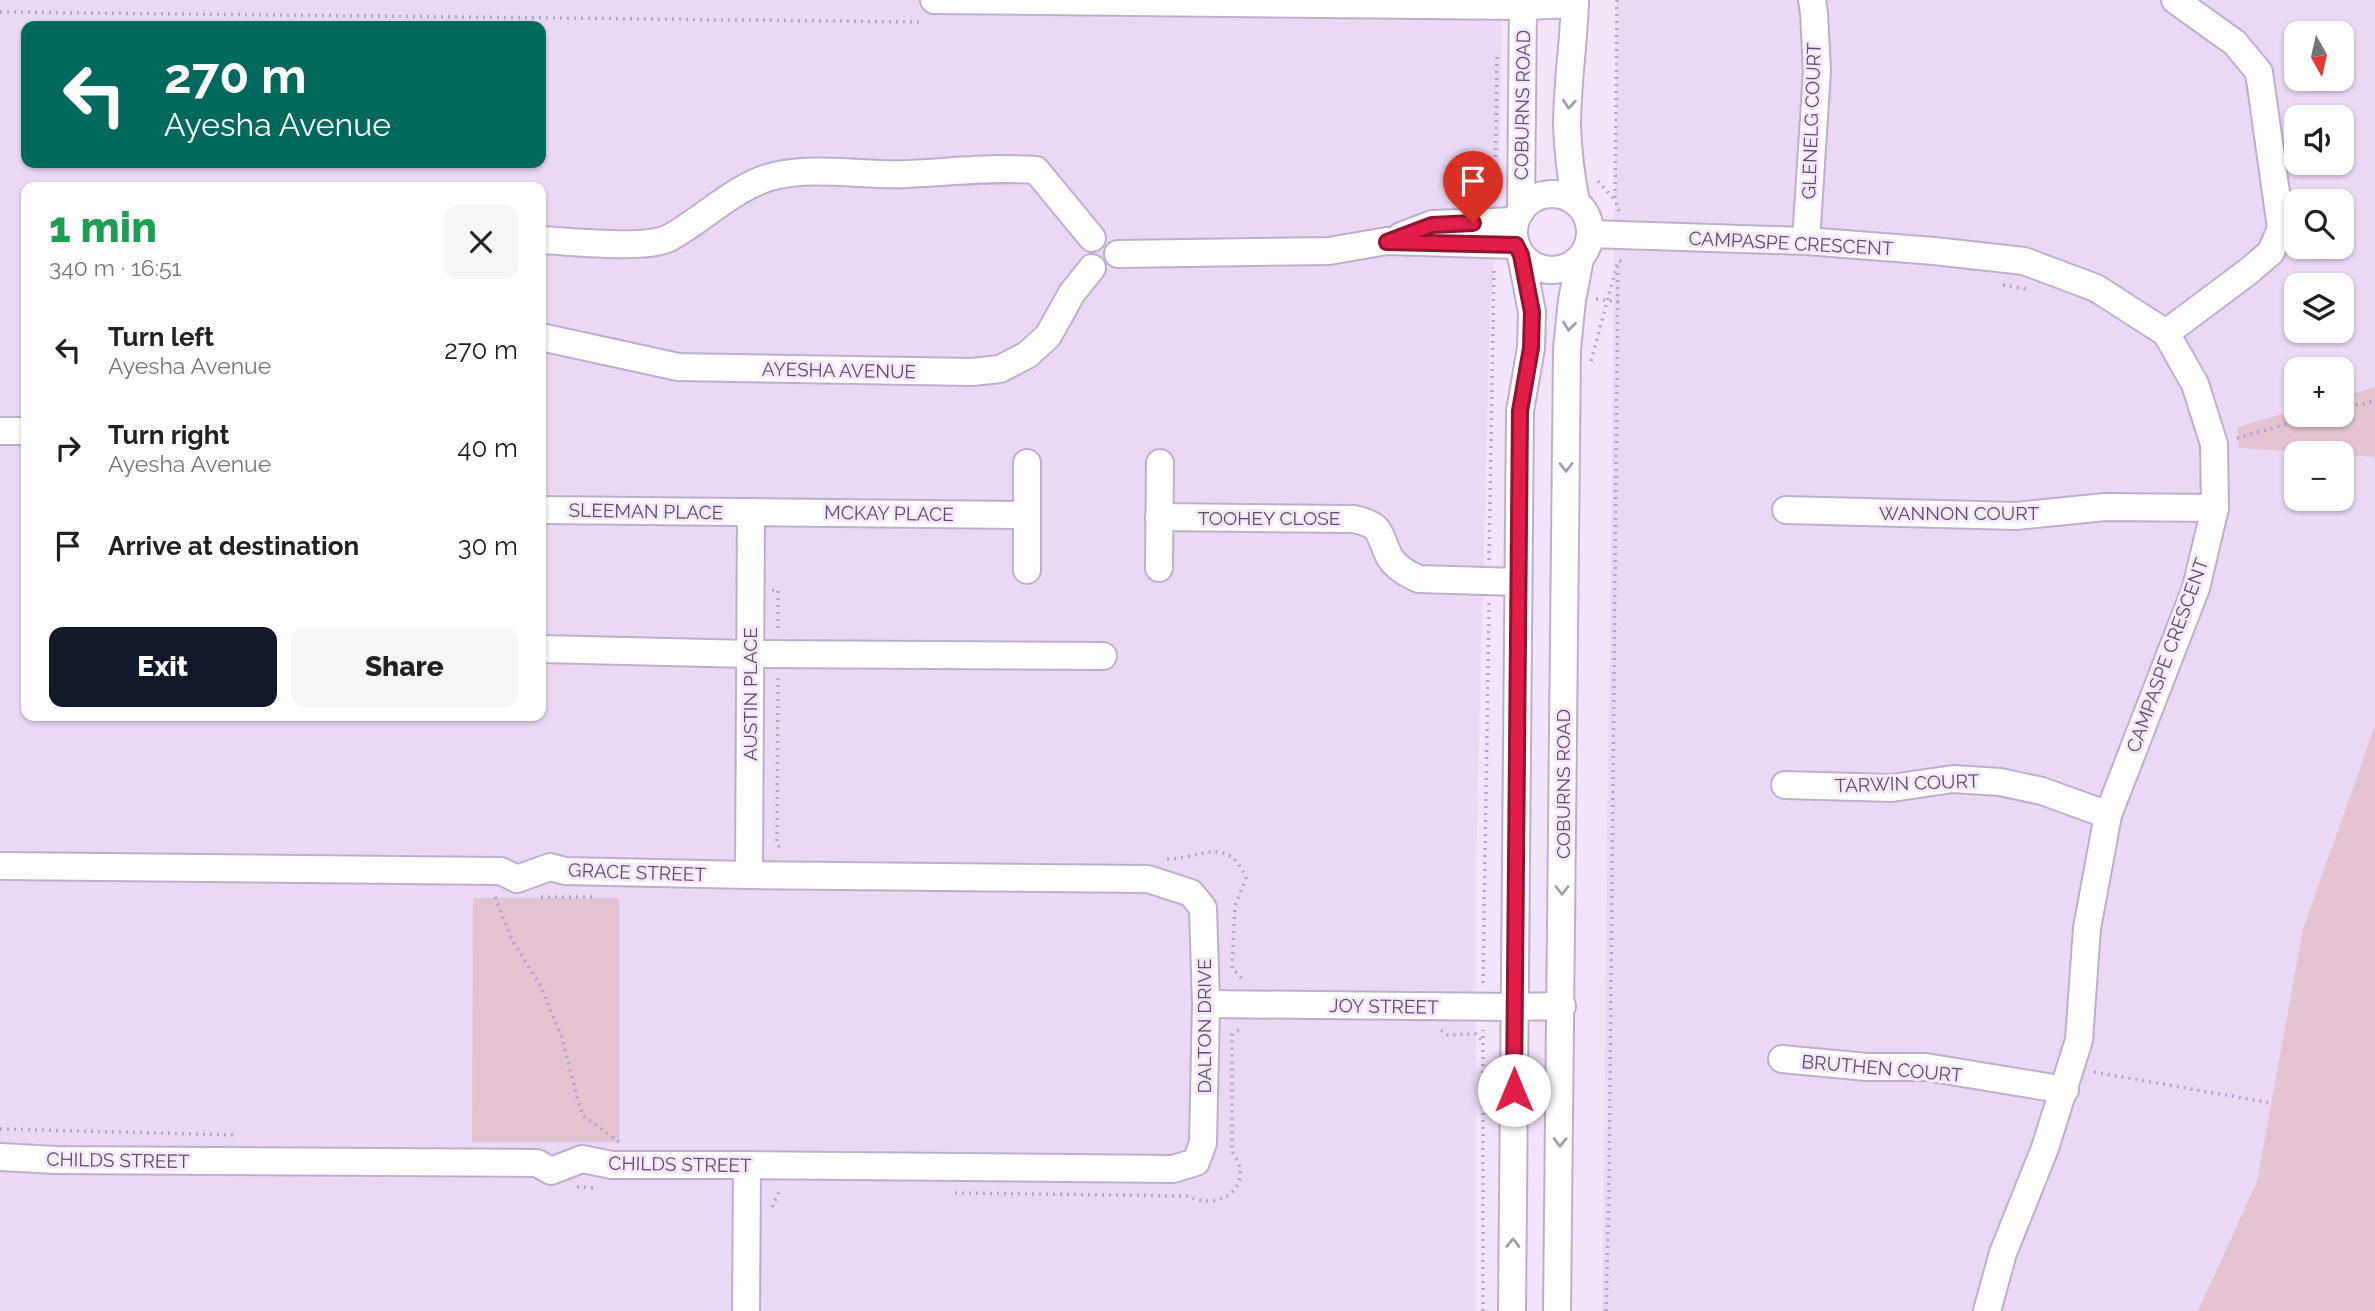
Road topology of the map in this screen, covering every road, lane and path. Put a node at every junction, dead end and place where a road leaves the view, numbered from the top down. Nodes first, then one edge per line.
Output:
1 (1617, 0) edge
2 (1812, 0) edge
3 (2175, 0) edge
4 (1214, 1) edge
5 (1574, 2) edge
6 (1523, 3) edge
7 (929, 11) edge
8 (0, 12) edge
9 (1497, 46) dead end
10 (1576, 202) junction
11 (1510, 233) junction
12 (1590, 233) junction
13 (1092, 238) junction
14 (546, 240) edge
15 (1806, 242) junction
16 (1618, 248) junction
17 (1118, 254) junction
18 (1580, 258) junction
19 (1632, 261) dead end
20 (1092, 268) junction
21 (2003, 285) dead end
22 (2029, 290) dead end
23 (2166, 333) junction
24 (546, 338) edge
25 (1567, 398) junction
26 (2375, 401) edge
27 (2354, 405) edge
28 (2284, 425) edge
29 (0, 431) edge
30 (21, 431) edge
31 (2214, 444) junction
32 (1027, 463) dead end
33 (1160, 463) dead end
34 (2215, 508) junction
35 (546, 510) edge
36 (1787, 510) dead end
37 (751, 512) junction
38 (1027, 515) junction
39 (1159, 517) junction
40 (1159, 568) dead end
41 (1027, 570) dead end
42 (1489, 581) junction
43 (1518, 582) junction
44 (546, 649) edge
45 (750, 654) junction
46 (1103, 656) dead end
47 (1784, 785) dead end
48 (2108, 815) junction
49 (0, 866) edge
50 (749, 875) junction
51 (1191, 893) joint
52 (495, 897) dead end
53 (537, 897) dead end
54 (607, 898) dead end
55 (1206, 1004) junction
56 (1483, 1006) junction
57 (1562, 1006) junction
58 (1515, 1007) junction
59 (1782, 1059) dead end
60 (2068, 1079) junction
61 (2271, 1103) dead end
62 (0, 1129) edge
63 (236, 1135) dead end
64 (610, 1145) dead end
65 (0, 1157) edge
66 (1196, 1162) joint
67 (747, 1165) junction
68 (746, 1311) edge
69 (1483, 1311) edge
70 (1512, 1311) edge
71 (1557, 1311) edge
72 (1606, 1311) edge
73 (1987, 1311) edge

1 - 16 path
2 - 15 street, GLENELG COURT
3 - 23 street
4 - 6 street
4 - 7 street
5 - 6 street
5 -> 10 street
6 - 11 street, COBURNS ROAD
7 - 8 path
9 - 11 path
10 - 11 street
10 - 12 street
11 - 17 street, AYESHA AVENUE
11 - 18 street
11 - 42 path
11 - 43 street, COBURNS ROAD
12 - 16 street, CAMPASPE CRESCENT
12 - 18 street
13 - 14 street
13 - 17 street
13 - 20 street
15 - 16 street, CAMPASPE CRESCENT
15 - 23 street, CAMPASPE CRESCENT
16 - 19 path
16 - 25 path
16 - 72 path
17 - 20 street, AYESHA AVENUE
18 -> 25 street, COBURNS ROAD
20 - 24 street, AYESHA AVENUE
21 - 22 path
23 - 31 street, CAMPASPE CRESCENT
25 -> 57 street, COBURNS ROAD
26 - 27 path
28 - 31 path
29 - 30 street
31 - 34 street, CAMPASPE CRESCENT
32 - 38 street
33 - 39 street
34 - 36 street, WANNON COURT
34 - 48 street, CAMPASPE CRESCENT
35 - 37 street, SLEEMAN PLACE
37 - 38 street, MCKAY PLACE
37 - 45 street, AUSTIN PLACE
38 - 41 street
39 - 40 street
39 - 42 street, TOOHEY CLOSE
42 - 43 street, TOOHEY CLOSE
42 - 56 path
43 - 58 street, COBURNS ROAD
44 - 45 street
45 - 46 street
45 - 50 street, AUSTIN PLACE
47 - 48 street, TARWIN COURT
48 - 60 street, CAMPASPE CRESCENT
49 - 50 street, GRACE STREET
50 - 51 street, GRACE STREET
51 - 55 street, DALTON DRIVE
52 - 64 path
53 - 54 path
55 - 56 street, JOY STREET
55 - 66 street, DALTON DRIVE
56 - 58 street, JOY STREET
56 - 69 path
57 - 58 street, JOY STREET
57 -> 71 street, COBURNS ROAD
70 -> 58 street, COBURNS ROAD
59 - 60 street, BRUTHEN COURT
60 - 61 path
60 - 73 street, CAMPASPE CRESCENT
62 - 63 path
65 - 67 street, CHILDS STREET
66 - 67 street, CHILDS STREET
67 - 68 street

